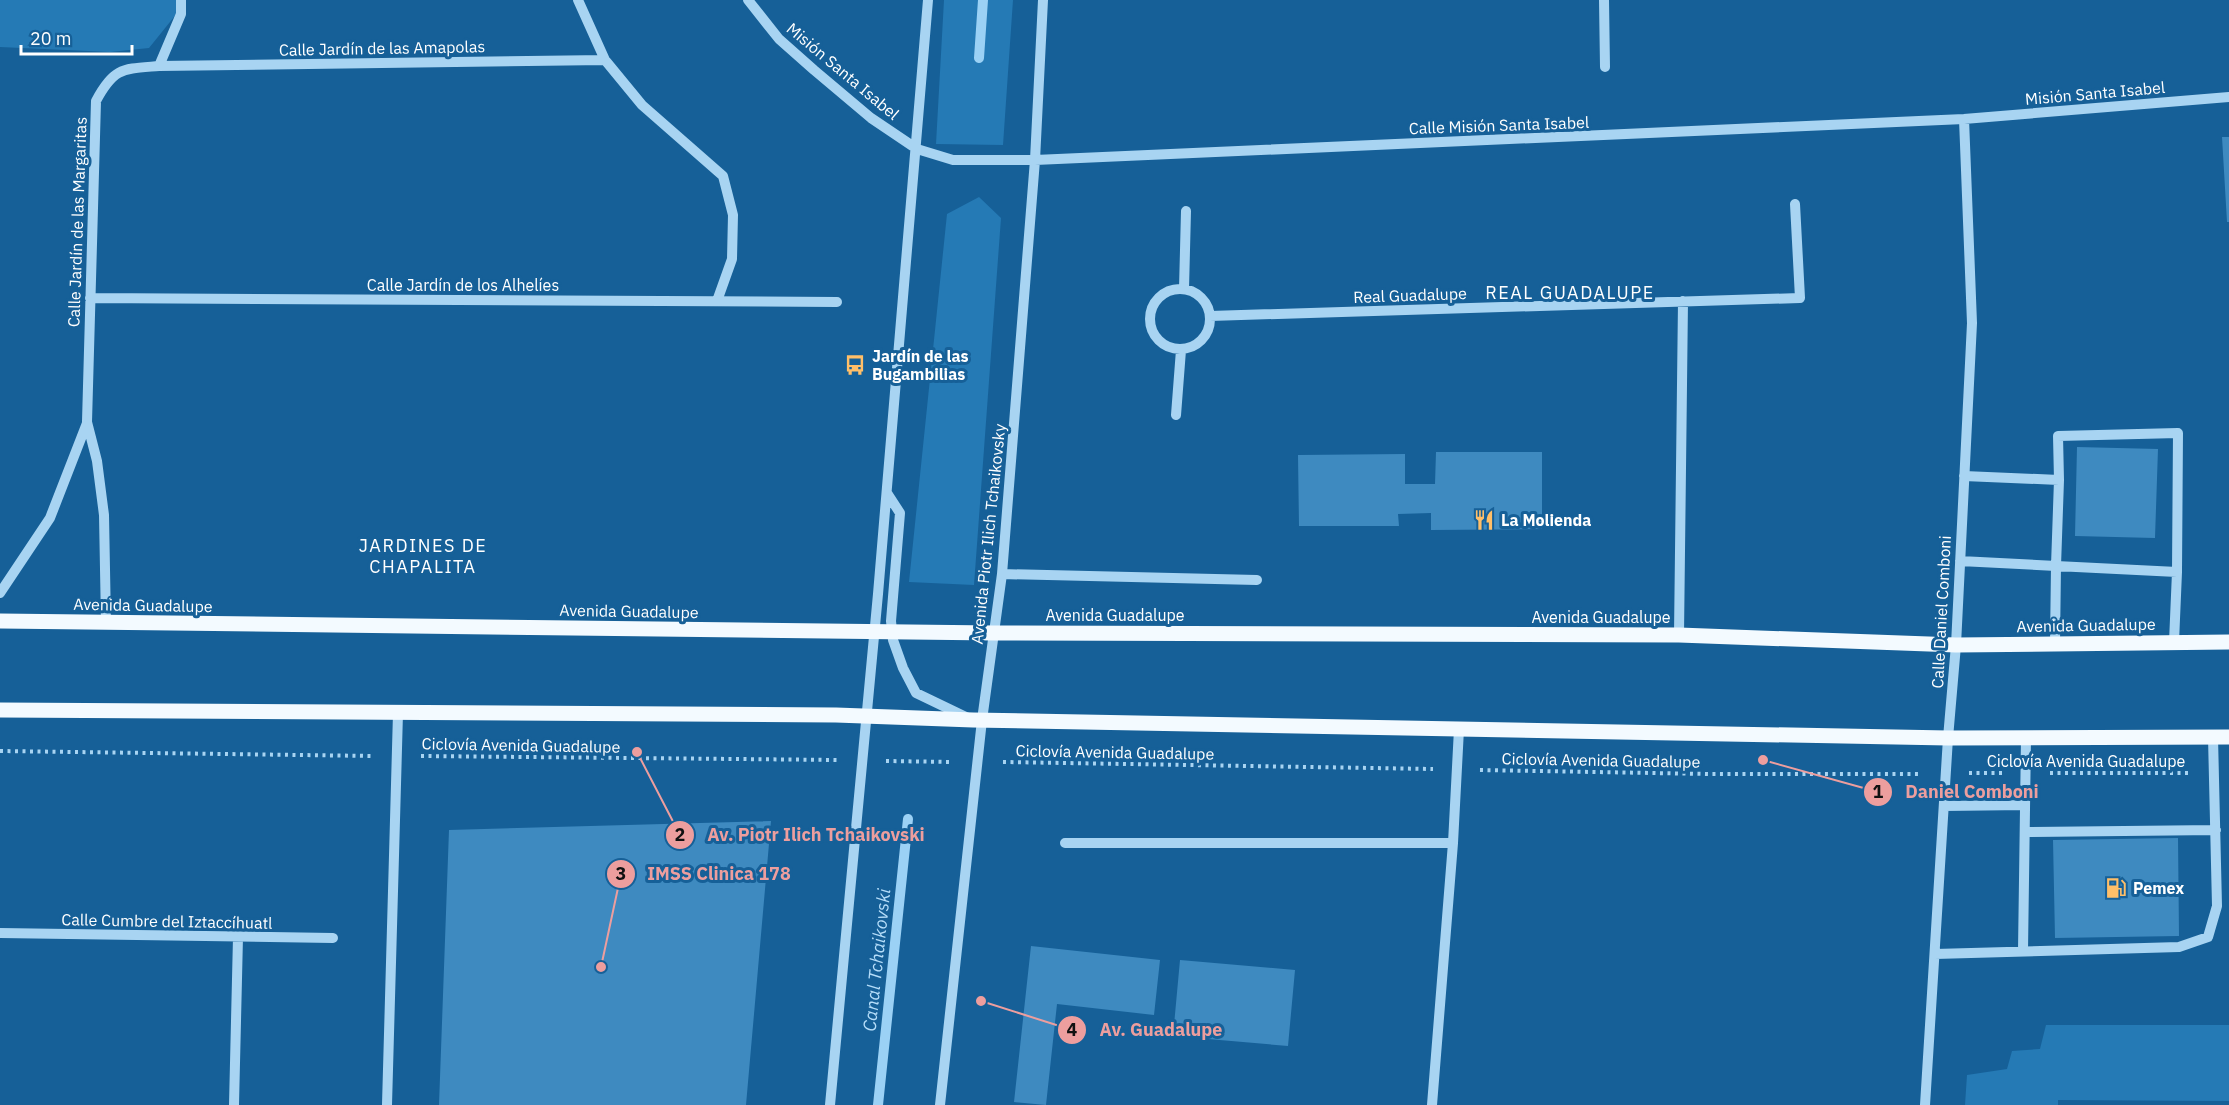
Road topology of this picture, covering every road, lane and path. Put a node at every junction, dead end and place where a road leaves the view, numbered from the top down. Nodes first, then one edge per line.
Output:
1 (181, 0) edge
2 (578, 0) edge
3 (748, 0) edge
4 (928, 0) edge
5 (1043, 0) edge
6 (1604, 0) edge
7 (605, 60) junction
8 (159, 66) junction
9 (1605, 67) dead end
10 (2229, 97) edge
11 (1964, 119) junction
12 (917, 149) junction
13 (1035, 160) junction
14 (1795, 204) dead end
15 (1186, 211) dead end
16 (1184, 289) junction
17 (90, 298) junction
18 (717, 301) junction
19 (1683, 301) junction
20 (837, 302) dead end
21 (1210, 316) junction
22 (1181, 350) junction
23 (1176, 416) dead end
24 (87, 422) junction
25 (1964, 476) junction
26 (2060, 480) junction
27 (887, 493) junction
28 (1960, 561) junction
29 (2056, 566) junction
30 (2177, 572) junction
31 (1002, 574) junction
32 (1257, 580) dead end
33 (0, 594) edge
34 (0, 621) edge
35 (106, 623) junction
36 (873, 632) junction
37 (892, 632) junction
38 (994, 633) junction
39 (1679, 635) junction
40 (2174, 642) junction
41 (2229, 642) edge
42 (2055, 643) junction
43 (1956, 645) junction
44 (0, 710) edge
45 (398, 713) junction
46 (866, 716) junction
47 (977, 720) junction
48 (1459, 729) junction
49 (2221, 737) edge
50 (1947, 738) junction
51 (2026, 738) junction
52 (0, 751) edge
53 (375, 756) dead end
54 (411, 756) dead end
55 (842, 760) dead end
56 (878, 761) dead end
57 (962, 762) dead end
58 (998, 762) dead end
59 (1438, 769) dead end
60 (1473, 770) dead end
61 (2197, 772) dead end
62 (1960, 773) dead end
63 (2007, 773) dead end
64 (2043, 773) dead end
65 (1924, 774) dead end
66 (2025, 804) junction
67 (1944, 806) junction
68 (2216, 830) junction
69 (2025, 832) junction
70 (1065, 843) dead end
71 (1453, 843) junction
72 (0, 933) edge
73 (238, 937) junction
74 (333, 938) dead end
75 (2023, 951) junction
76 (1935, 954) junction
77 (234, 1105) edge
78 (387, 1105) edge
79 (830, 1105) edge
80 (940, 1105) edge
81 (1432, 1105) edge
82 (1925, 1105) edge

1 - 8 street
2 - 7 street
3 - 12 street, Misión Santa Isabel
4 - 12 street
5 - 13 street, Avenida Piotr Ilich Tchaikovsky
6 - 9 street
7 - 8 street, Calle Jardín de las Amapolas
7 - 18 street
8 - 17 street, Calle Jardín de las Margaritas
10 - 11 street, Misión Santa Isabel
11 - 13 street, Calle Misión Santa Isabel
11 - 25 street, Calle Daniel Comboni
12 - 13 street, Misión Santa Isabel
12 - 27 street
13 - 31 street, Avenida Piotr Ilich Tchaikovsky
14 - 19 street, Real Guadalupe
15 - 16 street
16 - 21 street
16 - 22 street
17 - 18 street, Calle Jardín de los Alhelíes
17 - 24 street, Calle Jardín de las Margaritas
18 - 20 street, Calle Jardín de los Alhelíes
19 - 21 street, Real Guadalupe
19 - 39 street
21 - 22 street
22 - 23 street
24 - 33 street, Calle Jardín de las Margaritas
24 - 35 street, Calle Jardín de las Margaritas
25 - 26 street
25 - 28 street, Calle Daniel Comboni
26 - 29 street
26 - 30 street
27 - 36 street
27 - 37 street
28 - 29 street
28 - 43 street, Calle Daniel Comboni
29 - 30 street
29 - 42 street
30 - 40 street
31 - 32 street
31 - 38 street, Avenida Piotr Ilich Tchaikovsky
34 - 35 main road, Avenida Guadalupe
35 - 36 main road, Avenida Guadalupe
36 - 37 main road, Avenida Guadalupe
36 - 46 street
37 - 38 main road, Avenida Guadalupe
37 - 47 street
38 - 39 main road, Avenida Guadalupe
38 - 47 street, Avenida Piotr Ilich Tchaikovsky
39 - 43 main road, Avenida Guadalupe
40 - 41 main road, Avenida Guadalupe
40 - 42 main road, Avenida Guadalupe
42 - 43 main road, Avenida Guadalupe
43 - 50 street, Calle Daniel Comboni
44 - 45 main road
45 - 46 main road
45 - 78 street
46 - 47 main road
46 - 79 street
47 - 48 main road
47 - 80 street, Avenida Piotr Ilich Tchaikovsky
48 - 50 main road
48 - 71 street
49 - 51 main road
49 - 68 street
50 - 51 main road
50 - 67 street, Calle Daniel Comboni
51 - 66 street
52 - 53 path
54 - 55 path, Ciclovía Avenida Guadalupe
56 - 57 path
58 - 59 path, Ciclovía Avenida Guadalupe
60 - 65 path, Ciclovía Avenida Guadalupe
61 - 64 path, Ciclovía Avenida Guadalupe
62 - 63 path, Ciclovía Avenida Guadalupe
66 - 67 street
66 - 69 street
67 - 76 street, Calle Daniel Comboni
68 - 69 street
68 - 75 street
69 - 75 street
70 - 71 street
71 - 81 street
72 - 73 street, Calle Cumbre del Iztaccíhuatl
73 - 74 street, Calle Cumbre del Iztaccíhuatl
73 - 77 street
75 - 76 street
76 - 82 street, Calle Daniel Comboni

